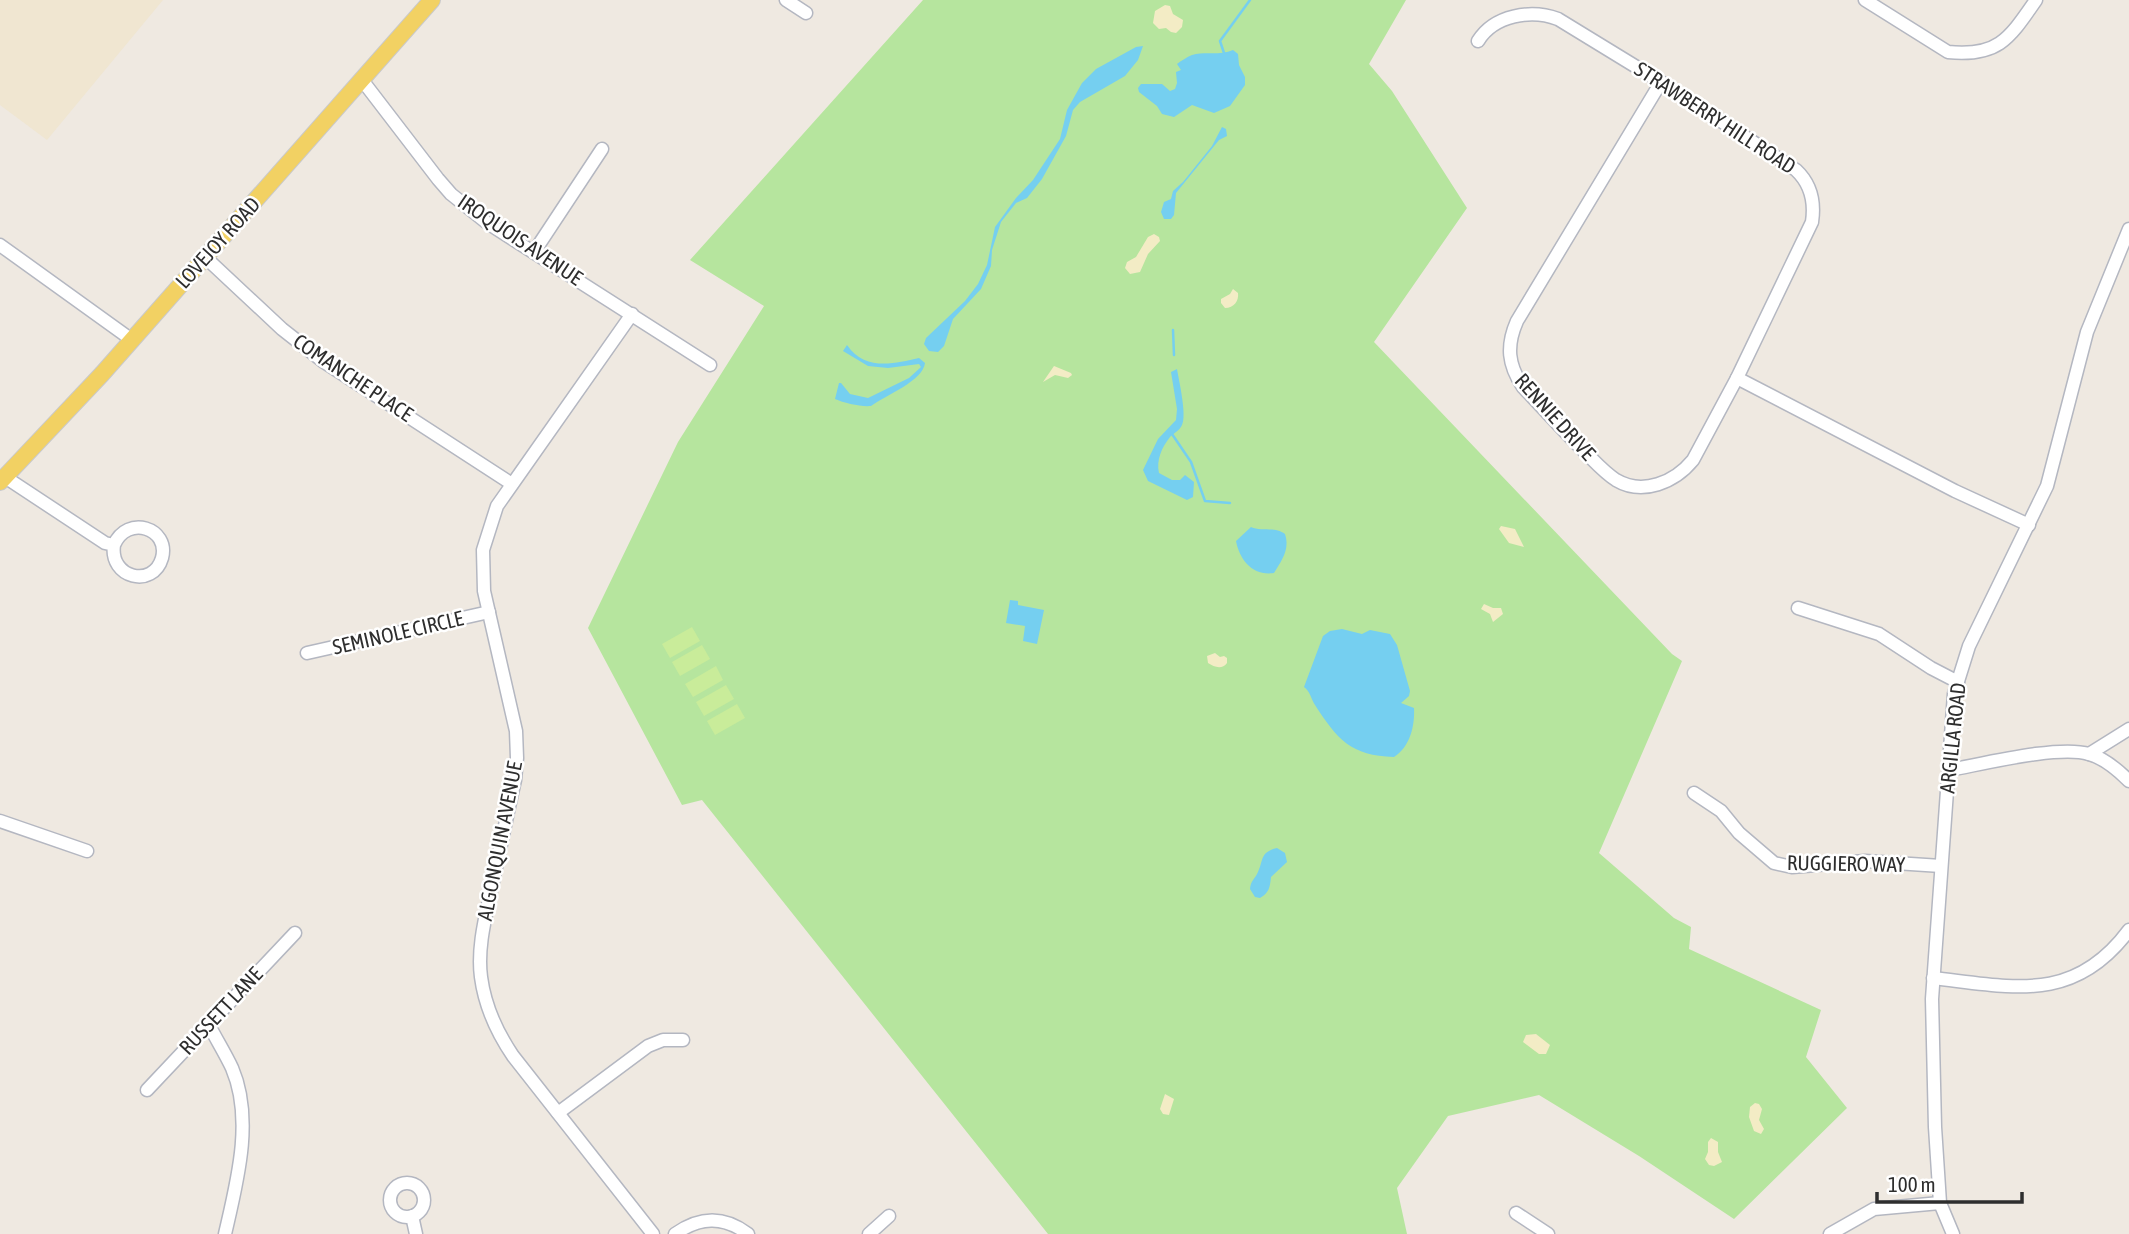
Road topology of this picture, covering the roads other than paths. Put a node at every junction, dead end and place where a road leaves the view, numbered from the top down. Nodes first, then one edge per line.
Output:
1 (432, 0) edge
2 (786, 0) edge
3 (1865, 0) edge
4 (2036, 0) edge
5 (806, 13) dead end
6 (1478, 41) dead end
7 (362, 80) junction
8 (1661, 82) junction
9 (602, 149) dead end
10 (2129, 229) edge
11 (0, 245) edge
12 (534, 252) junction
13 (205, 257) junction
14 (632, 314) junction
15 (132, 340) junction
16 (710, 365) dead end
17 (1737, 378) junction
18 (2, 480) edge
19 (512, 484) junction
20 (2029, 525) junction
21 (114, 545) junction
22 (1798, 608) dead end
23 (489, 612) junction
24 (307, 653) dead end
25 (1958, 682) junction
26 (2129, 729) edge
27 (2089, 754) junction
28 (1949, 770) junction
29 (2129, 781) edge
30 (1695, 793) dead end
31 (0, 821) edge
32 (87, 851) dead end
33 (1941, 866) junction
34 (2129, 930) edge
35 (295, 933) dead end
36 (1933, 978) junction
37 (209, 1025) junction
38 (683, 1040) dead end
39 (147, 1090) dead end
40 (558, 1113) junction
41 (1940, 1203) junction
42 (1516, 1213) dead end
43 (412, 1216) dead end
44 (889, 1216) dead end
45 (225, 1234) edge
46 (416, 1234) edge
47 (653, 1234) edge
48 (675, 1234) edge
49 (748, 1234) edge
50 (869, 1234) edge
51 (1548, 1234) edge
52 (1830, 1234) edge
53 (1953, 1234) edge

1 - 7 main road, LOVEJOY ROAD
2 - 5 street
3 - 4 street
6 - 8 street, STRAWBERRY HILL ROAD
7 - 12 street, IROQUOIS AVENUE
7 - 13 main road, LOVEJOY ROAD
8 - 17 street, STRAWBERRY HILL ROAD
8 - 17 street, RENNIE DRIVE
9 - 12 street
10 - 20 street, ARGILLA ROAD
11 - 15 street
12 - 14 street, IROQUOIS AVENUE
13 - 15 main road, LOVEJOY ROAD
13 - 19 street, COMANCHE PLACE
14 - 16 street, IROQUOIS AVENUE
14 - 19 street, ALGONQUIN AVENUE
15 - 18 main road, LOVEJOY ROAD
17 - 20 street
18 - 21 street
19 - 23 street, ALGONQUIN AVENUE
20 - 25 street, ARGILLA ROAD
21 - 21 street
22 - 25 street
23 - 24 street, SEMINOLE CIRCLE
23 - 40 street, ALGONQUIN AVENUE
25 - 28 street, ARGILLA ROAD
26 - 27 street
27 - 28 street
27 - 29 street
28 - 33 street, ARGILLA ROAD
30 - 33 street, RUGGIERO WAY
31 - 32 street
33 - 36 street, ARGILLA ROAD
34 - 36 street
35 - 37 street, RUSSETT LANE
36 - 41 street, ARGILLA ROAD
37 - 39 street, RUSSETT LANE
37 - 45 street
38 - 40 street
40 - 47 street, ALGONQUIN AVENUE
41 - 52 street
41 - 53 street, ARGILLA ROAD
42 - 51 street
43 - 46 street
44 - 50 street
48 - 49 street

